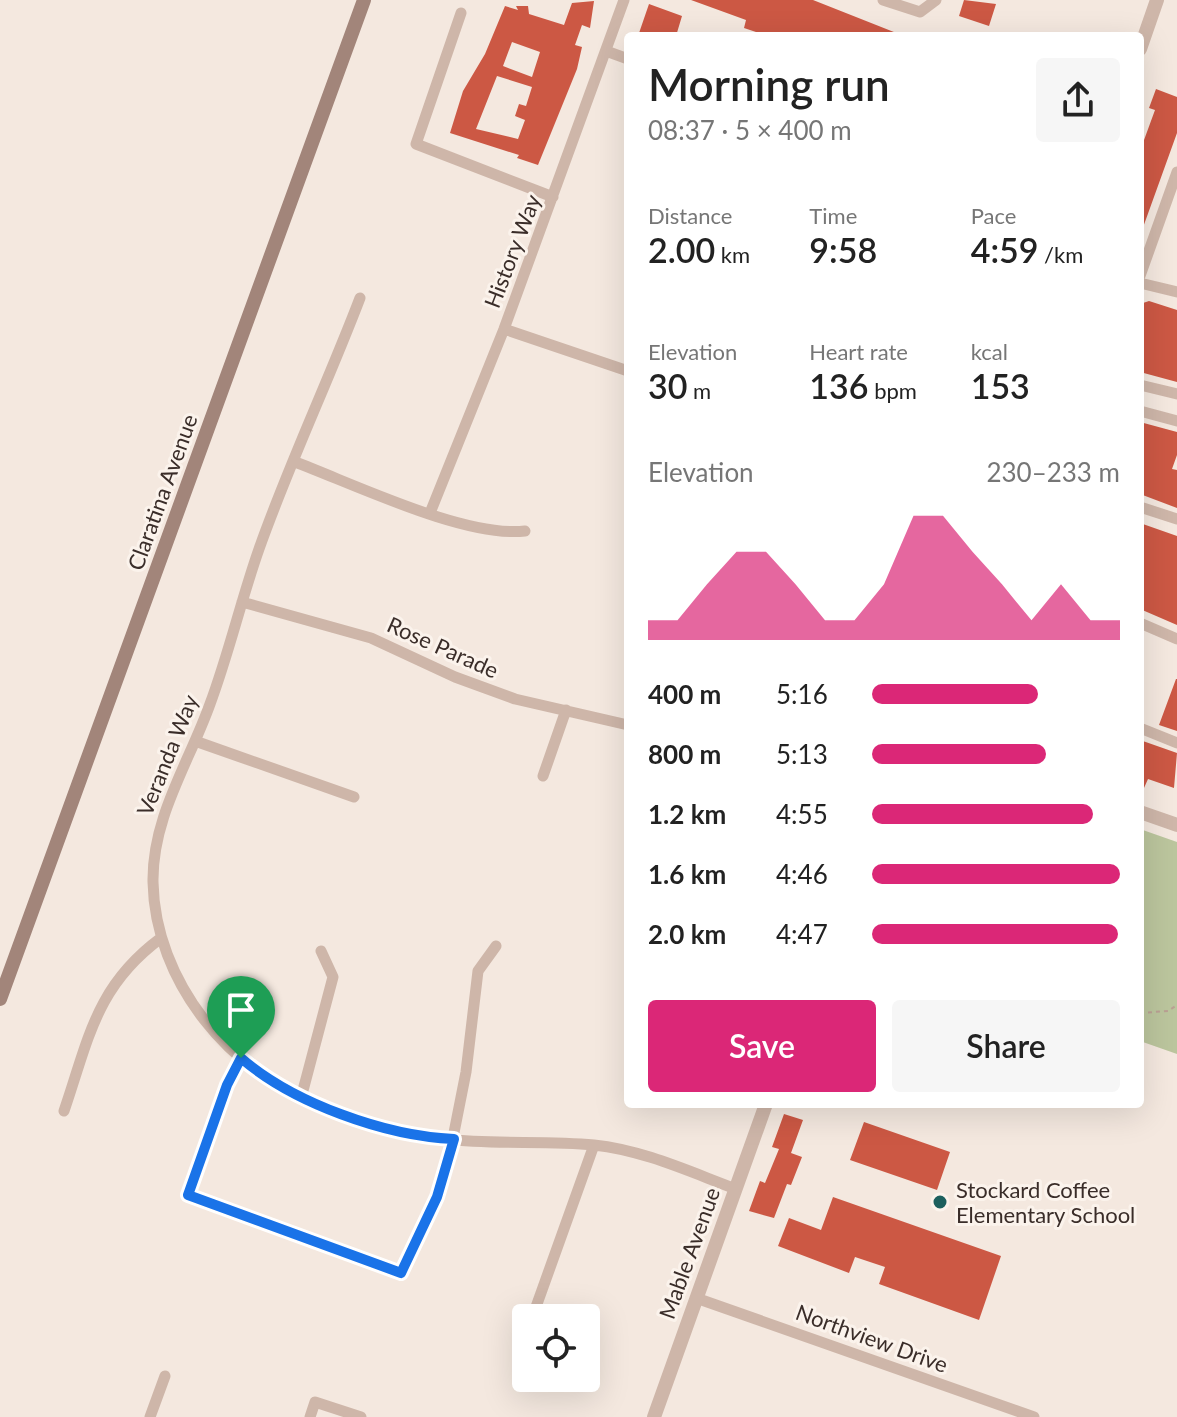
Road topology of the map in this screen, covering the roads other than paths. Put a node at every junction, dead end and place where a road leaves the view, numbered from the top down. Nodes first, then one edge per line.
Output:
1 (364, 0) edge
2 (624, 0) edge
3 (883, 0) edge
4 (936, 0) edge
5 (1157, 0) edge
6 (461, 13) dead end
7 (1144, 37) edge
8 (606, 51) junction
9 (624, 58) edge
10 (1177, 172) edge
11 (1174, 193) edge
12 (553, 197) junction
13 (1144, 266) edge
14 (1144, 284) edge
15 (1177, 292) edge
16 (360, 298) dead end
17 (504, 329) junction
18 (624, 370) edge
19 (1144, 386) edge
20 (1177, 394) edge
21 (1144, 412) edge
22 (1177, 421) edge
23 (295, 462) junction
24 (1144, 508) edge
25 (430, 513) junction
26 (1177, 519) edge
27 (525, 531) dead end
28 (242, 602) junction
29 (1144, 625) edge
30 (1177, 639) edge
31 (566, 710) junction
32 (624, 724) edge
33 (1144, 730) edge
34 (195, 741) junction
35 (1177, 743) edge
36 (543, 776) dead end
37 (354, 797) dead end
38 (1144, 813) edge
39 (1177, 825) edge
40 (161, 938) junction
41 (496, 946) dead end
42 (321, 951) dead end
43 (0, 999) edge
44 (241, 1058) junction
45 (301, 1098) junction
46 (765, 1108) edge
47 (64, 1111) dead end
48 (454, 1139) junction
49 (594, 1145) junction
50 (736, 1189) junction
51 (696, 1298) junction
52 (537, 1304) edge
53 (165, 1376) dead end
54 (998, 1404) junction
55 (150, 1417) edge
56 (310, 1417) edge
57 (361, 1417) edge
58 (654, 1417) edge
59 (994, 1417) edge
60 (1034, 1417) edge

1 - 43 main road, Claratina Avenue
2 - 8 street, History Way
3 - 4 street
5 - 7 street
6 - 12 street
8 - 9 street
8 - 12 street, History Way
10 - 11 street
11 - 13 street
12 - 17 street, History Way
14 - 15 street
16 - 23 street, Veranda Way
17 - 18 street
17 - 25 street, History Way
19 - 20 street
21 - 22 street
23 - 25 street
23 - 28 street, Veranda Way
24 - 26 street
25 - 27 street
28 - 31 street, Rose Parade
28 - 34 street, Veranda Way
29 - 30 street
31 - 32 street, Rose Parade
31 - 36 street
33 - 35 street
34 - 37 street
34 - 40 street, Veranda Way
38 - 39 street
40 - 44 street, Veranda Way
40 - 47 street
41 - 48 street
42 - 45 street
44 - 45 street, Veranda Way
44 - 48 street
45 - 48 street, Veranda Way
46 - 50 street, Mable Avenue
48 - 49 street, Veranda Way
49 - 50 street, Veranda Way
49 - 52 street
50 - 51 street, Mable Avenue
51 - 54 street, Northview Drive
51 - 58 street, Mable Avenue
53 - 55 street
54 - 59 street
54 - 60 street, Northview Drive
56 - 57 street

